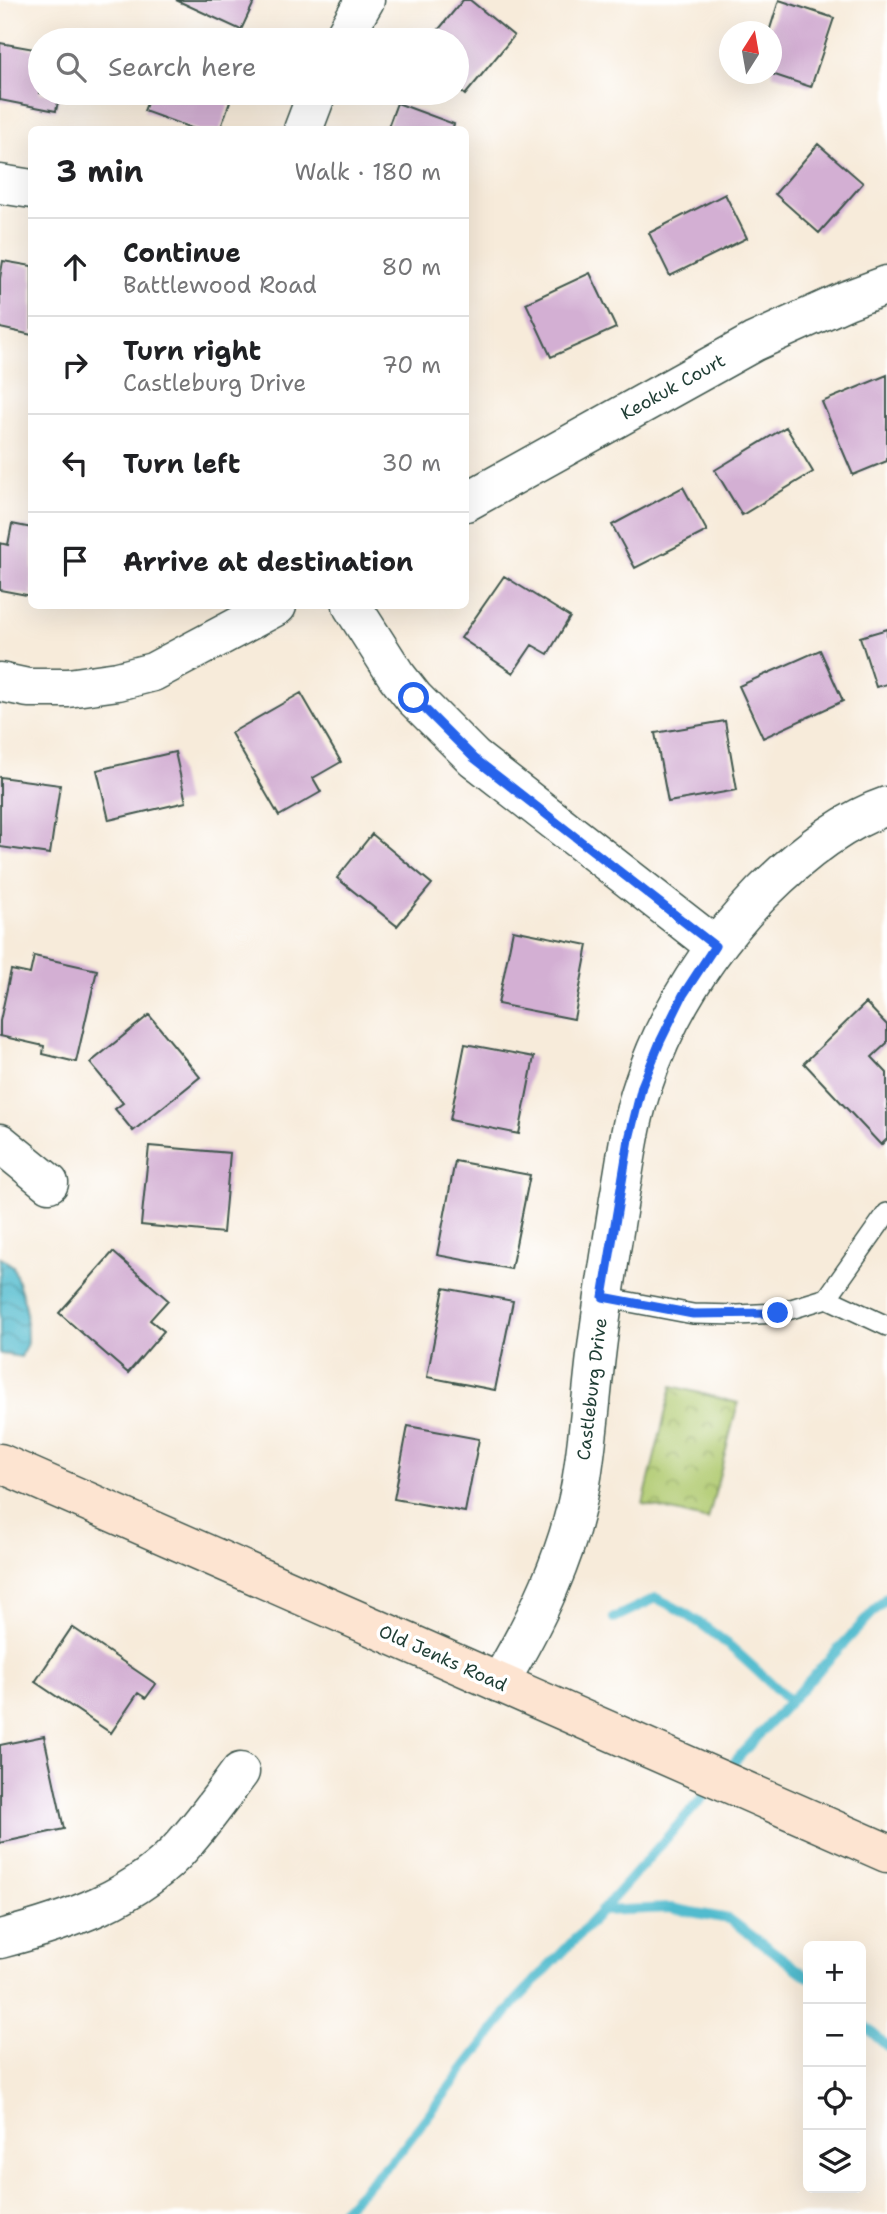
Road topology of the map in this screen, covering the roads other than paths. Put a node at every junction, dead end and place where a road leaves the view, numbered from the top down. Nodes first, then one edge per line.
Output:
1 (365, 0) edge
2 (349, 28) edge
3 (312, 105) edge
4 (305, 126) edge
5 (0, 184) edge
6 (28, 188) edge
7 (887, 285) edge
8 (469, 500) edge
9 (271, 609) edge
10 (354, 609) edge
11 (0, 682) edge
12 (887, 806) edge
13 (715, 946) junction
14 (0, 1143) edge
15 (49, 1183) dead end
16 (887, 1213) edge
17 (603, 1297) junction
18 (827, 1298) junction
19 (887, 1326) edge
20 (0, 1463) edge
21 (499, 1683) junction
22 (240, 1772) dead end
23 (887, 1853) edge
24 (0, 1939) edge

1 - 2 street
3 - 4 street
5 - 6 street
7 - 8 street, Keokuk Court
9 - 11 street
10 - 13 street
12 - 13 street, Castleburg Drive
13 - 17 street, Castleburg Drive
14 - 15 street
16 - 18 lane
17 - 18 lane
17 - 21 street, Castleburg Drive
18 - 19 lane
20 - 21 street, Old Jenks Road
21 - 23 street, Old Jenks Road
22 - 24 street

